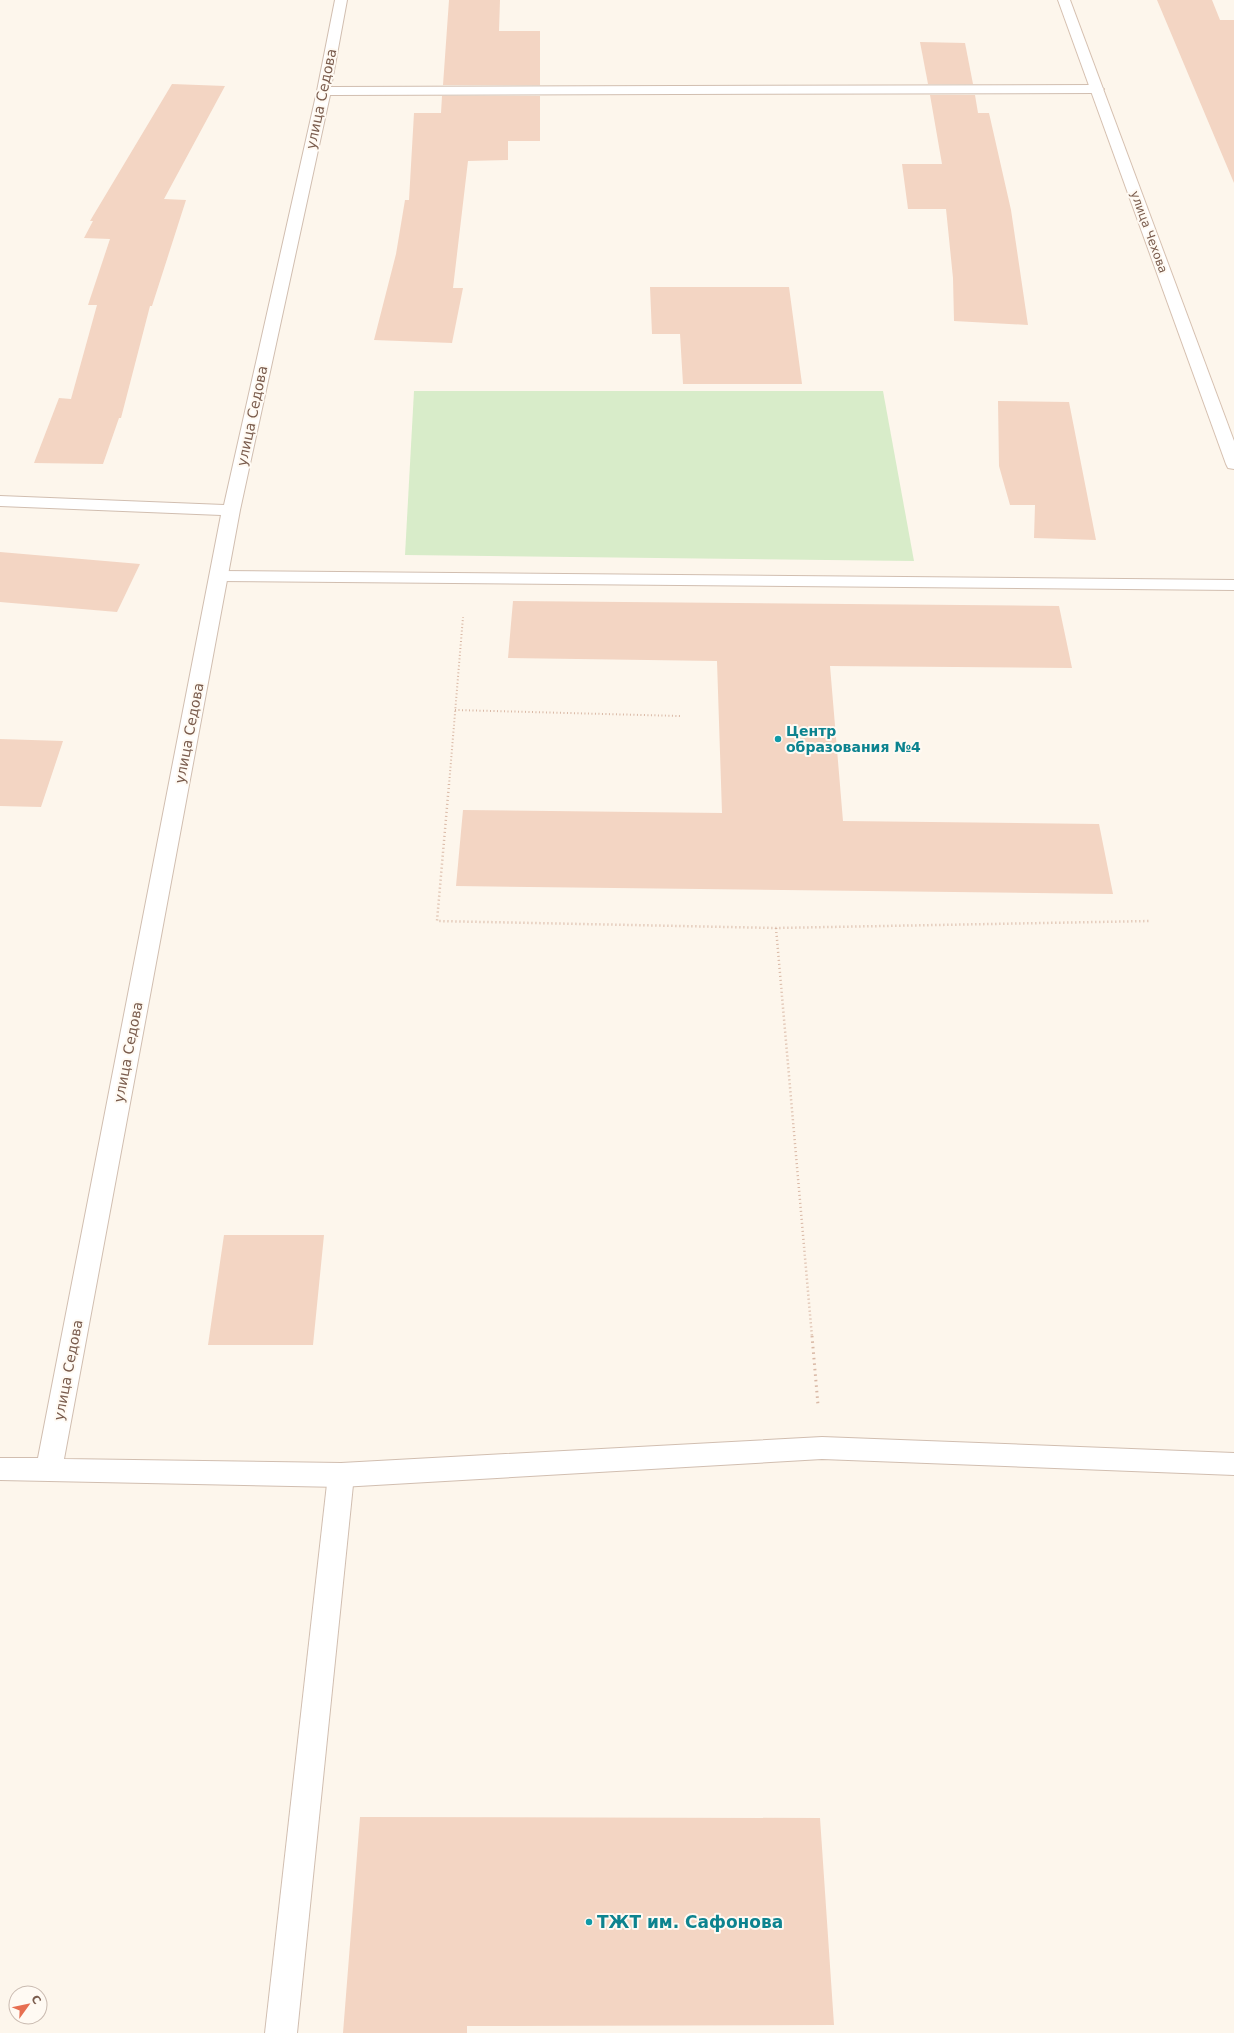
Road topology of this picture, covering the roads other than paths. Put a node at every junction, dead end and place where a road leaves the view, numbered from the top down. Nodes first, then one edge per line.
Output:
1 (341, 0) edge
2 (1064, 0) edge
3 (1097, 89) junction
4 (324, 91) junction
5 (1234, 464) edge
6 (0, 501) edge
7 (231, 510) junction
8 (219, 576) junction
9 (1234, 585) edge
10 (1234, 1464) edge
11 (0, 1469) edge
12 (49, 1469) junction
13 (341, 1475) junction
14 (281, 2033) edge

1 - 4 street, улица Седова
2 - 3 street, улица Чехова
3 - 4 street
3 - 5 street, улица Чехова
4 - 7 street, улица Седова
6 - 7 street
7 - 8 street, улица Седова
8 - 9 street
8 - 12 street, улица Седова
10 - 13 street
11 - 12 street
12 - 13 street
13 - 14 street

